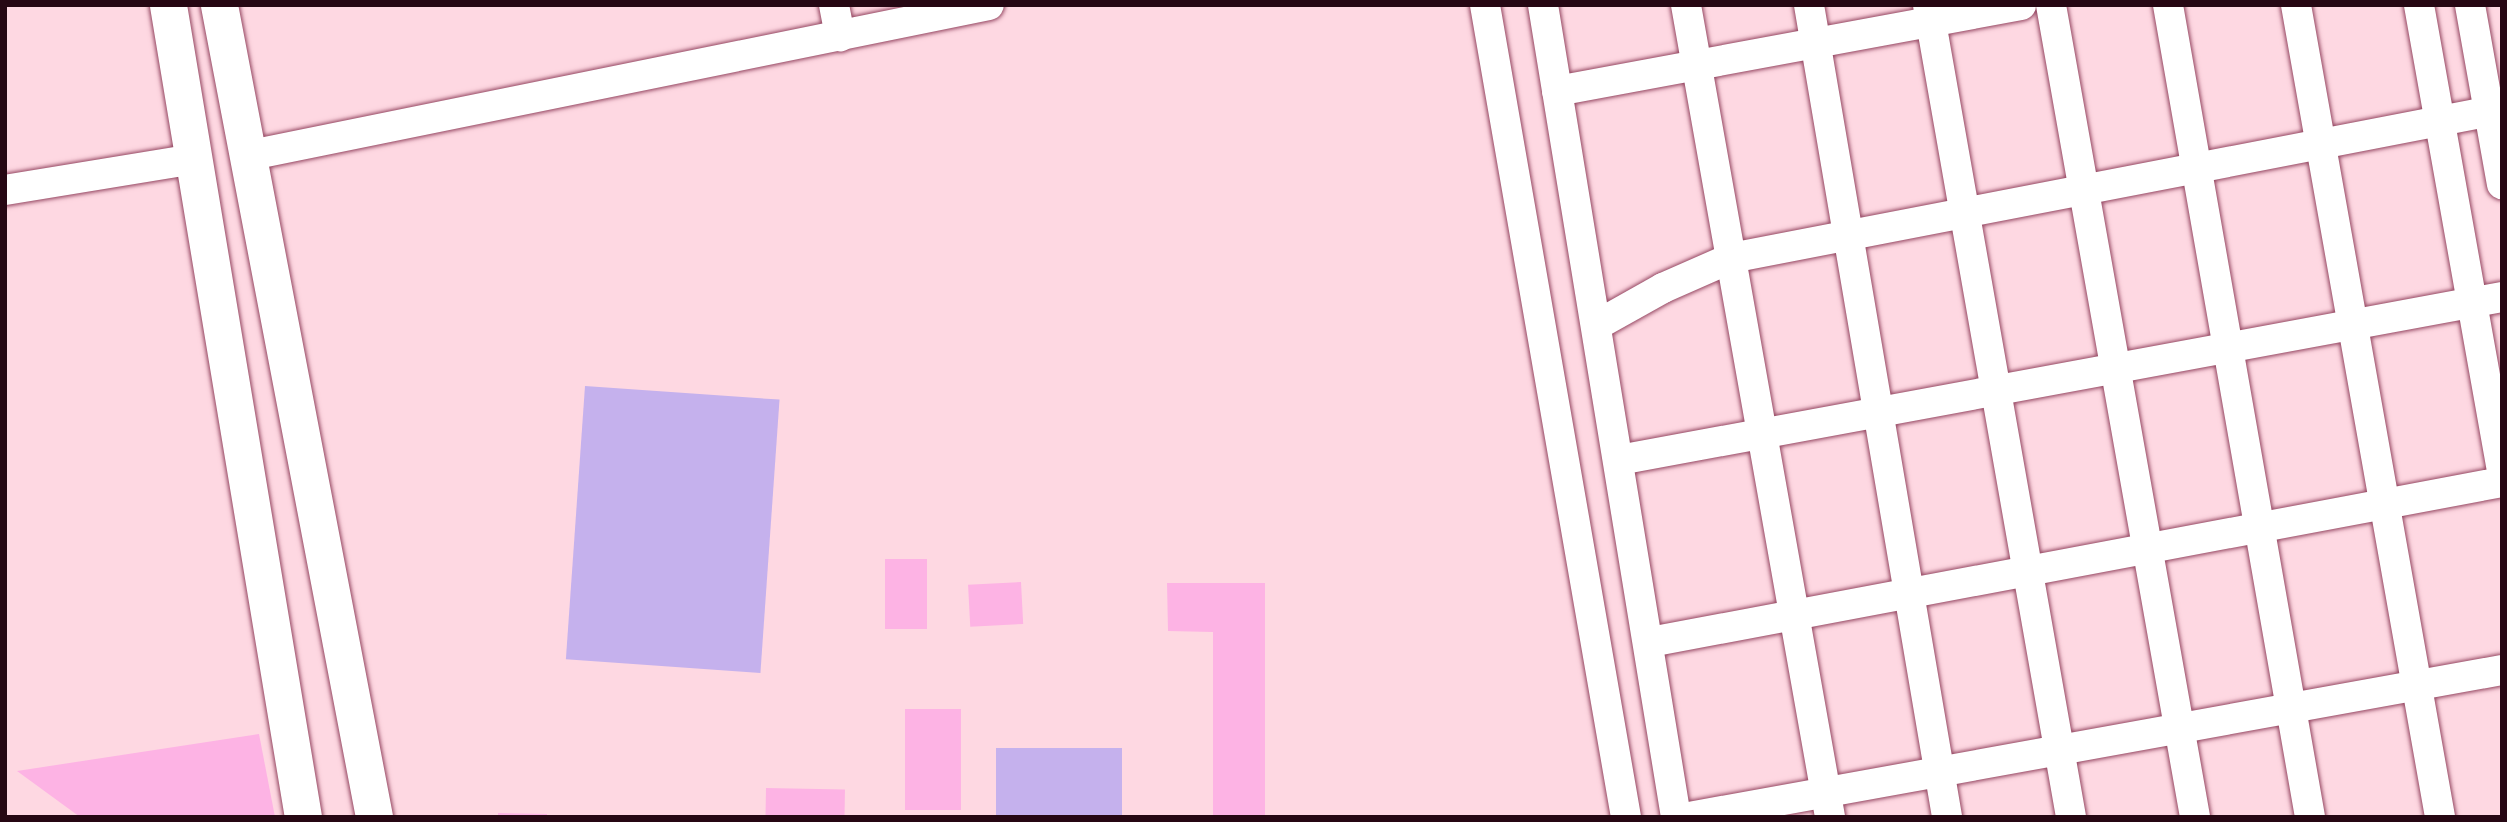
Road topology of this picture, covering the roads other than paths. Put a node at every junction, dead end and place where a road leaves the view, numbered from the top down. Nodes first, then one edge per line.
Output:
1 (167, 5) edge
2 (219, 5) edge
3 (834, 5) edge
4 (989, 5) edge
5 (1485, 5) edge
6 (1542, 5) edge
7 (1686, 5) edge
8 (1809, 5) edge
9 (2021, 5) edge
10 (2051, 5) edge
11 (2168, 5) edge
12 (2295, 5) edge
13 (2419, 5) edge
14 (2470, 5) edge
15 (1930, 13) edge
16 (881, 16) edge
17 (840, 36) junction
18 (1816, 43) junction
19 (1697, 65) junction
20 (1557, 91) junction
21 (2495, 111) edge
22 (2440, 121) junction
23 (2320, 144) junction
24 (246, 156) junction
25 (195, 159) junction
26 (2196, 168) junction
27 (2502, 184) edge
28 (5, 190) edge
29 (2084, 190) junction
30 (1965, 213) junction
31 (1848, 236) junction
32 (1731, 258) junction
33 (2502, 297) edge
34 (2472, 303) junction
35 (1597, 325) junction
36 (2353, 325) junction
37 (2227, 348) junction
38 (2115, 369) junction
39 (1996, 391) junction
40 (1878, 412) junction
41 (1762, 434) junction
42 (1619, 460) junction
43 (2502, 471) edge
44 (2502, 482) edge
45 (2384, 504) junction
46 (2259, 528) junction
47 (2147, 548) junction
48 (2028, 571) junction
49 (1909, 594) junction
50 (1794, 615) junction
51 (1650, 642) junction
52 (2502, 670) edge
53 (2417, 684) junction
54 (2290, 707) junction
55 (2179, 727) junction
56 (2059, 748) junction
57 (1939, 769) junction
58 (1827, 803) edge
59 (303, 817) edge
60 (374, 817) edge
61 (1626, 817) edge
62 (1676, 817) edge
63 (1689, 817) edge
64 (1947, 817) edge
65 (2071, 817) edge
66 (2195, 817) edge
67 (2310, 817) edge
68 (2440, 817) edge

1 - 25 street
2 - 24 street
3 - 17 street
4 - 16 street
5 - 61 street
6 - 20 street
7 - 19 street
8 - 18 street
9 - 15 street
10 - 29 street
11 - 26 street
12 - 23 street
13 - 22 street
14 - 21 street
15 - 18 street
15 - 30 street
16 - 17 street
17 - 24 street
18 - 19 street
18 - 31 street
19 - 20 street
19 - 32 street
20 - 35 street
21 - 22 street
21 - 27 street
22 - 23 street
22 - 34 street
23 - 26 street
23 - 36 street
24 - 60 street
25 - 28 street
25 - 59 street
26 - 29 street
26 - 37 street
29 - 30 street
29 - 38 street
30 - 31 street
30 - 39 street
31 - 32 street
31 - 40 street
32 - 35 street
32 - 41 street
33 - 34 street
34 - 36 street
34 - 43 street
35 - 42 street
36 - 37 street
36 - 45 street
37 - 38 street
37 - 46 street
38 - 39 street
38 - 47 street
39 - 40 street
39 - 48 street
40 - 41 street
40 - 49 street
41 - 42 street
41 - 50 street
42 - 51 street
44 - 45 street
45 - 46 street
45 - 53 street
46 - 47 street
46 - 54 street
47 - 48 street
47 - 55 street
48 - 49 street
48 - 56 street
49 - 50 street
49 - 57 street
50 - 51 street
50 - 58 street
51 - 62 street
52 - 53 street
53 - 54 street
53 - 68 street
54 - 55 street
54 - 67 street
55 - 56 street
55 - 66 street
56 - 57 street
56 - 65 street
57 - 58 street
57 - 64 street
58 - 63 street

